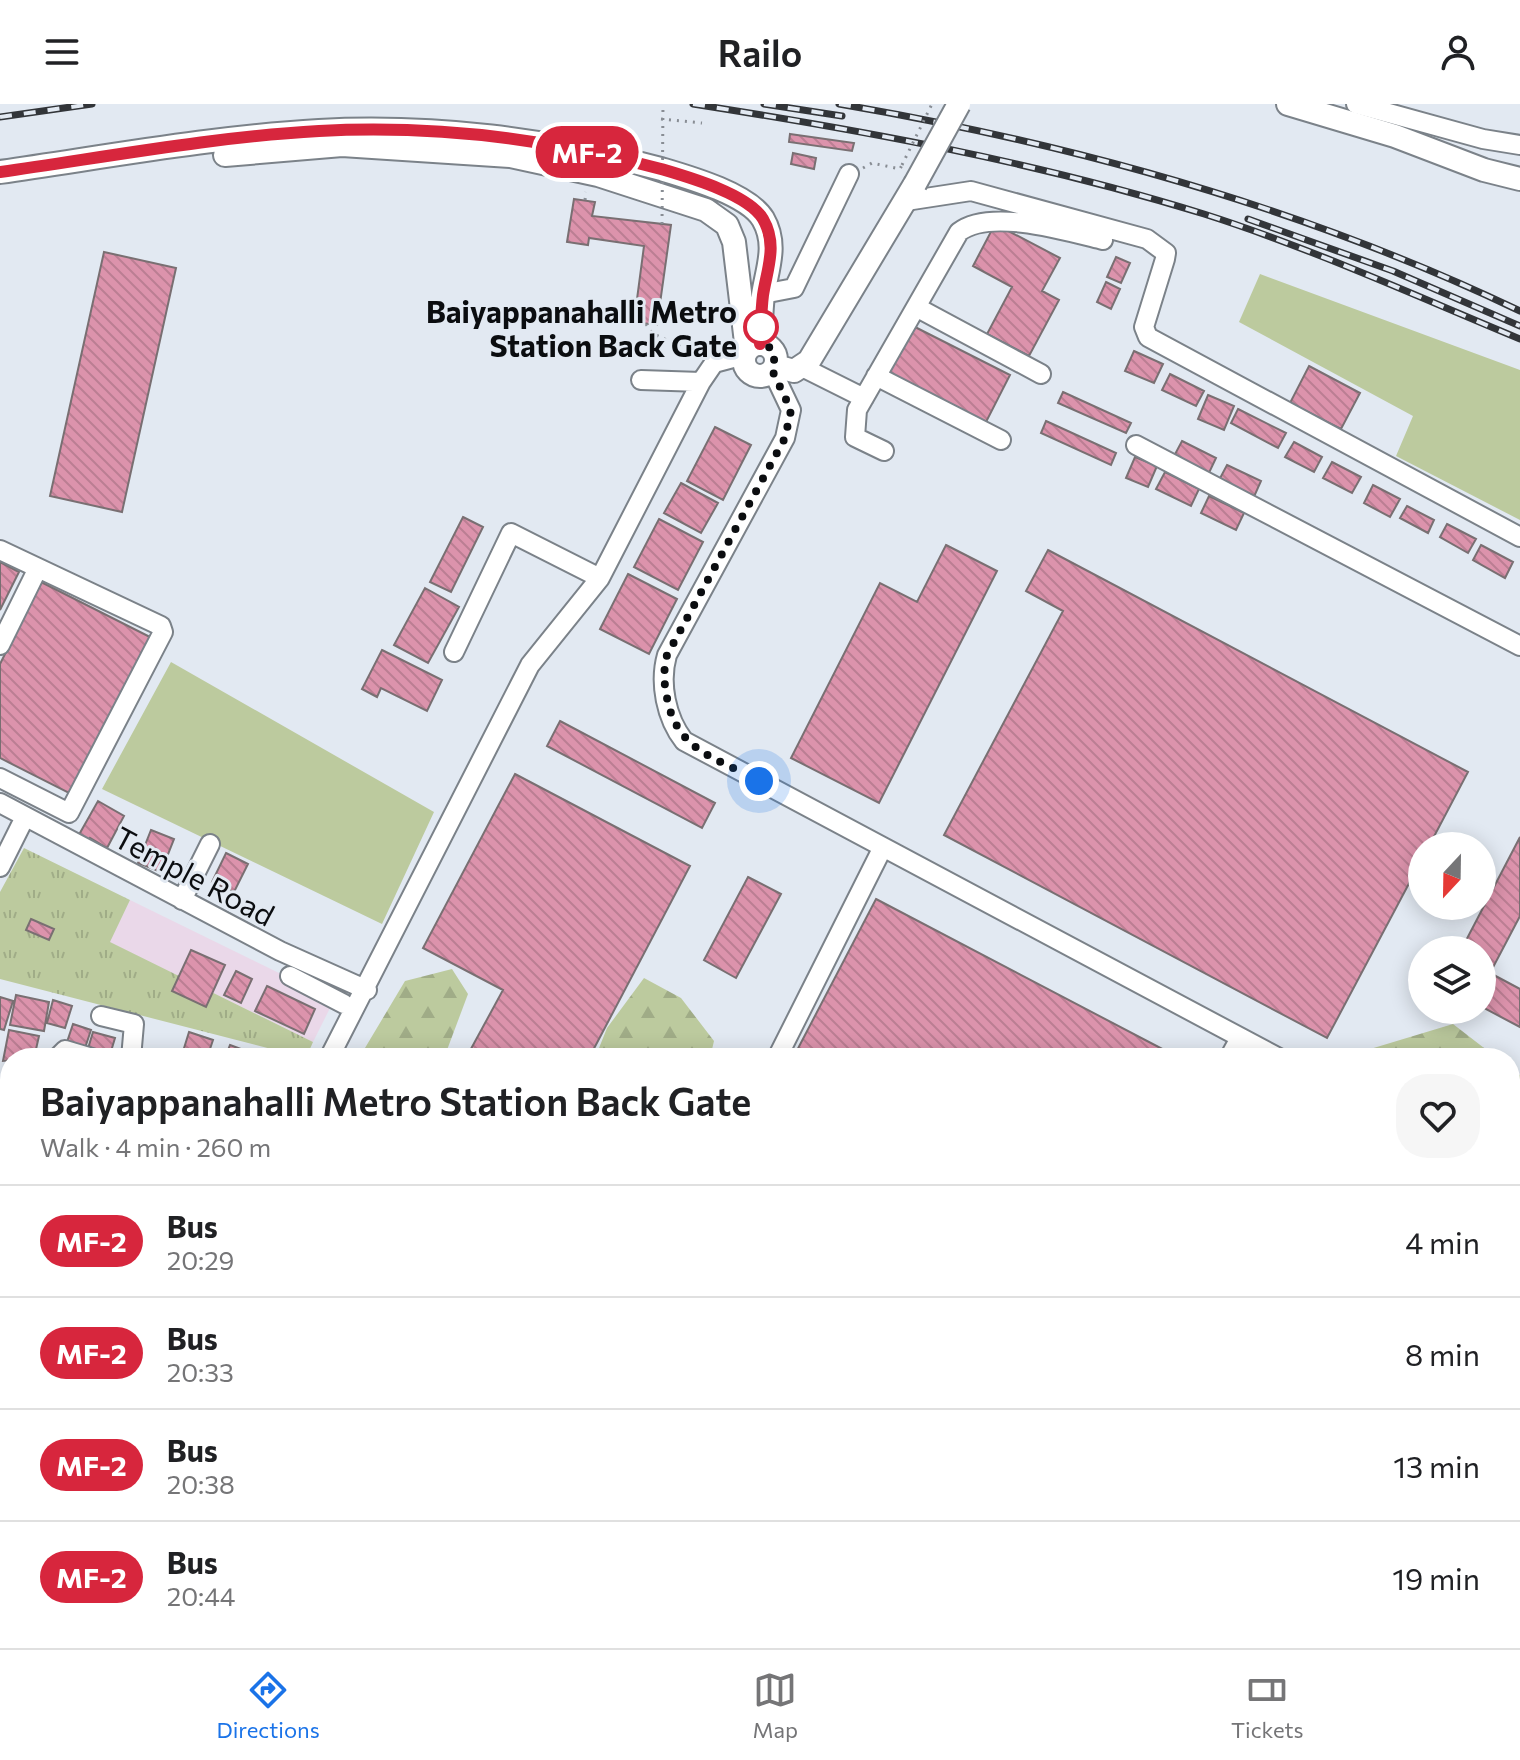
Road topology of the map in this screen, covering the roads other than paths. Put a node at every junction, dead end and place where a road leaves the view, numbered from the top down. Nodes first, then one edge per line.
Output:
1 (959, 104) edge
2 (1288, 104) edge
3 (1356, 104) edge
4 (1395, 136) junction
5 (1520, 145) edge
6 (1520, 167) edge
7 (0, 172) edge
8 (849, 174) dead end
9 (1520, 179) edge
10 (0, 186) edge
11 (910, 193) junction
12 (1103, 240) dead end
13 (763, 294) junction
14 (916, 307) junction
15 (750, 350) junction
16 (802, 367) junction
17 (773, 368) junction
18 (1041, 374) dead end
19 (876, 376) junction
20 (641, 380) dead end
21 (701, 382) junction
22 (864, 398) junction
23 (1001, 440) dead end
24 (1136, 445) dead end
25 (884, 451) dead end
26 (1520, 537) edge
27 (0, 550) edge
28 (38, 568) junction
29 (600, 578) junction
30 (0, 645) edge
31 (1520, 646) edge
32 (454, 652) dead end
33 (0, 778) edge
34 (0, 803) edge
35 (25, 817) junction
36 (210, 844) dead end
37 (883, 847) junction
38 (0, 867) edge
39 (182, 900) junction
40 (290, 976) dead end
41 (361, 987) junction
42 (344, 1004) junction
43 (101, 1016) dead end
44 (330, 1033) dead end
45 (1240, 1038) junction
46 (132, 1048) edge
47 (334, 1048) edge
48 (782, 1048) edge
49 (1234, 1048) edge
50 (1260, 1048) edge

1 - 11 main road, bridge
2 - 4 main road
3 - 5 street
4 - 6 main road
4 - 9 main road
7 - 13 main road
8 - 13 street
10 - 15 main road
11 - 16 main road
11 - 26 street
12 - 14 street
13 - 15 main road
14 - 18 street
14 - 19 street
15 - 17 main road
15 - 21 street
16 - 17 main road
16 - 22 street
17 - 37 street
19 - 22 street
19 - 23 street
20 - 21 street
21 - 29 street
22 - 25 street
24 - 31 street
27 - 28 street
28 - 30 street
28 - 33 street
29 - 32 street
29 - 41 street
34 - 35 street, Temple Road
35 - 38 street
35 - 39 street, Temple Road
36 - 39 street
37 - 45 street
37 - 48 street
39 - 41 street, Temple Road
40 - 42 street
41 - 42 street
41 - 47 street
42 - 44 street
43 - 46 street
45 - 49 street
45 - 50 street

